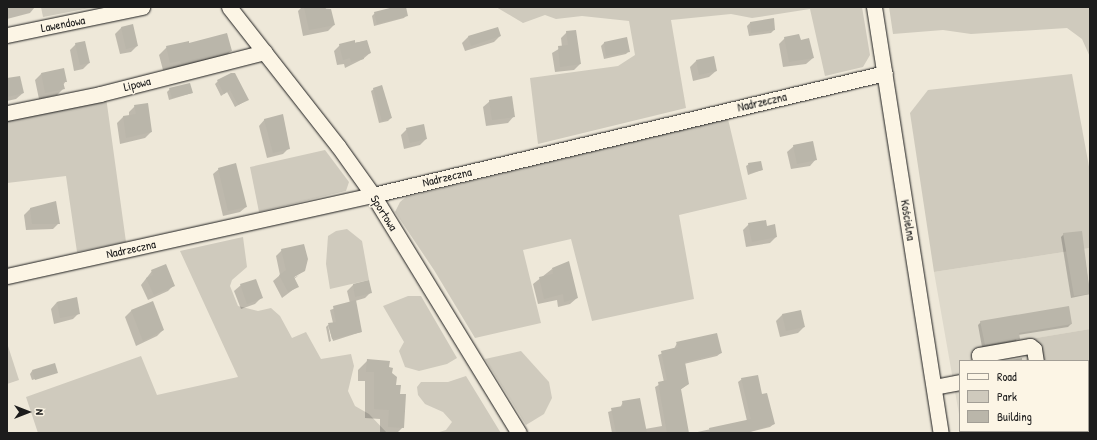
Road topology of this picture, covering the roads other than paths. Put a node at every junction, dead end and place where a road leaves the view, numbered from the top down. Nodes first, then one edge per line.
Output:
1 (142, 7) edge
2 (229, 7) edge
3 (874, 7) edge
4 (7, 35) edge
5 (266, 52) junction
6 (885, 72) junction
7 (7, 113) edge
8 (373, 195) junction
9 (7, 276) edge
10 (980, 360) edge
11 (1036, 360) edge
12 (959, 382) edge
13 (934, 387) junction
14 (520, 433) edge
15 (942, 433) edge

1 - 4 street, Lawendowa
2 - 5 street, Sportowa
3 - 6 street, Kościelna
5 - 7 street, Lipowa
5 - 8 street, Sportowa
6 - 8 street, Nadrzeczna
6 - 13 street, Kościelna
8 - 9 street, Nadrzeczna
8 - 14 street, Sportowa
10 - 11 street
12 - 13 street
13 - 15 street, Kościelna

